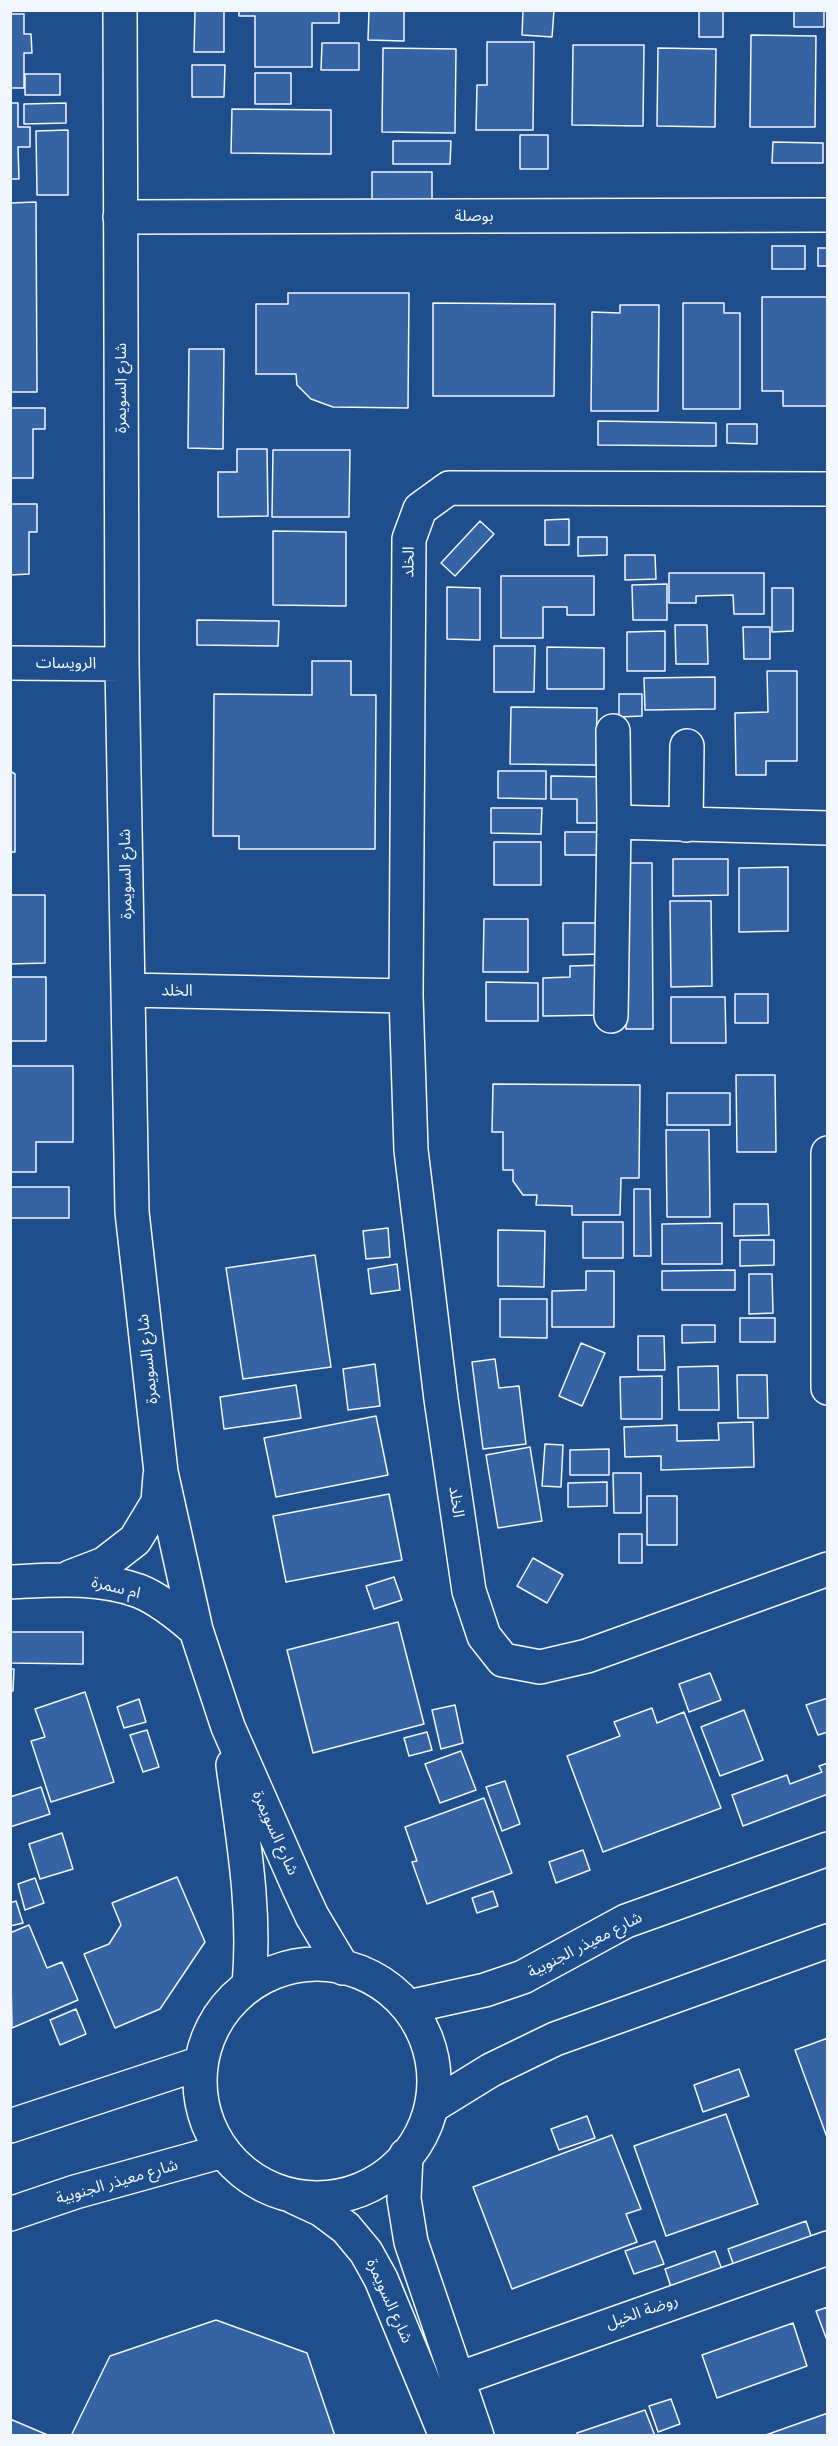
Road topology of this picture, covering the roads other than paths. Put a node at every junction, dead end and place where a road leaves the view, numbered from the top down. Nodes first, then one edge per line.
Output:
1 (120, 10) edge
2 (828, 215) edge
3 (120, 217) junction
4 (828, 489) edge
5 (10, 663) edge
6 (122, 664) junction
7 (613, 731) dead end
8 (687, 746) dead end
9 (614, 822) junction
10 (686, 825) junction
11 (828, 828) edge
12 (129, 990) junction
13 (406, 996) junction
14 (611, 1016) dead end
15 (827, 1174) edge
16 (828, 1388) edge
17 (161, 1472) junction
18 (828, 1569) edge
19 (61, 1580) junction
20 (10, 1582) edge
21 (196, 1630) junction
22 (228, 1727) junction
23 (828, 1849) edge
24 (828, 1941) edge
25 (343, 1968) junction
26 (249, 1985) junction
27 (408, 2007) junction
28 (201, 2063) junction
29 (431, 2107) junction
30 (10, 2126) edge
31 (224, 2151) junction
32 (406, 2155) junction
33 (294, 2197) junction
34 (10, 2214) edge
35 (828, 2248) edge
36 (458, 2379) junction
37 (446, 2436) edge
38 (477, 2436) edge

1 - 3 street, شارع السويمرة
2 - 3 street, بوصلة
3 - 6 street, شارع السويمرة
4 - 13 street, الخلد
5 - 6 street, الرويسات
6 - 12 street, شارع السويمرة
7 - 9 street
8 - 10 street
9 - 10 street
9 - 14 street
10 - 11 street
12 - 13 street, الخلد
12 - 17 street, شارع السويمرة
13 - 18 street, الخلد
15 - 16 street
17 - 19 street, ام سمرة
17 - 21 street, شارع السويمرة
19 - 20 street, ام سمرة
19 - 21 street, ام سمرة
21 - 22 street, شارع السويمرة
22 - 25 street, شارع السويمرة
22 - 26 street, شارع السويمرة
23 - 27 street, شارع معيذر الجنوبية
24 - 29 street
25 - 26 street, شارع السويمرة
25 - 27 street, شارع السويمرة
26 - 28 street, شارع السويمرة
27 - 29 street, شارع السويمرة
28 - 30 street
28 - 31 street, شارع السويمرة
29 - 32 street, شارع السويمرة
31 - 33 street, شارع السويمرة
31 - 34 street, شارع معيذر الجنوبية
32 - 33 street
32 - 36 street
33 - 37 street, شارع السويمرة
35 - 36 street, روضة الخيل
36 - 38 street

